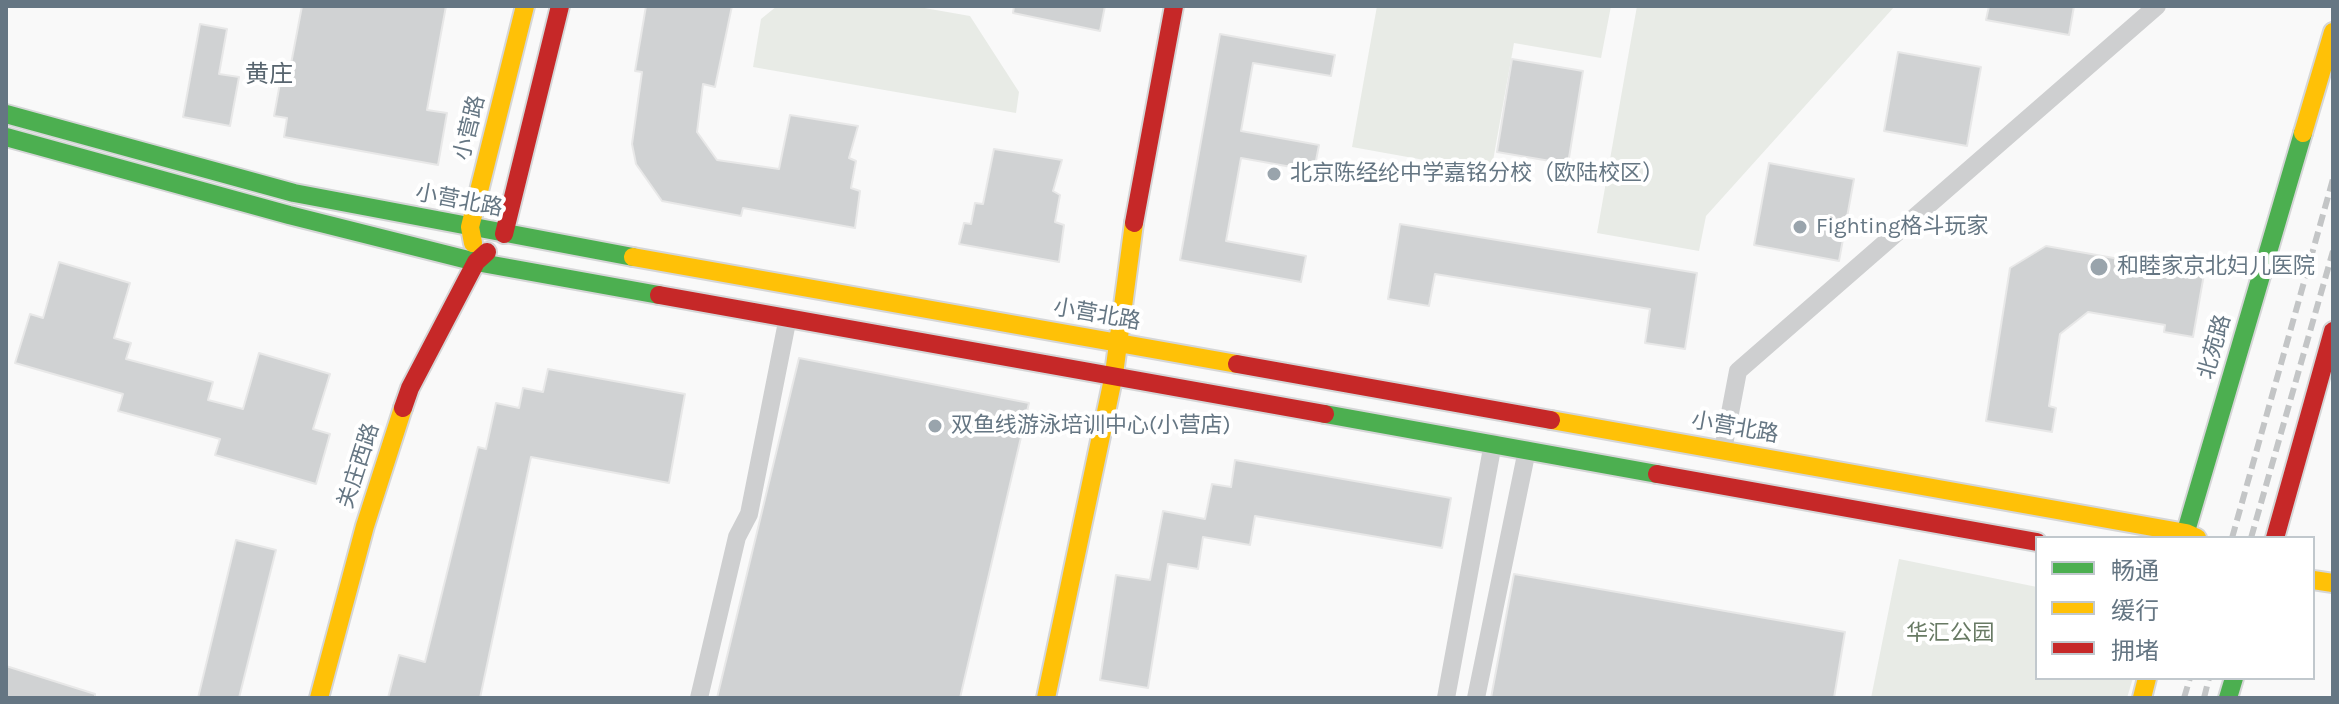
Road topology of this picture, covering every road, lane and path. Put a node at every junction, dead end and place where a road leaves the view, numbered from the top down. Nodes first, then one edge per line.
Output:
1 (525, 6) edge
2 (560, 6) edge
3 (1174, 6) edge
4 (2157, 6) edge
5 (2333, 32) edge
6 (6, 114) edge
7 (6, 137) edge
8 (470, 227) junction
9 (504, 234) junction
10 (476, 262) junction
11 (788, 317) junction
12 (2333, 331) edge
13 (1118, 343) junction
14 (1114, 374) junction
15 (1493, 443) junction
16 (1527, 450) junction
17 (1723, 450) junction
18 (2189, 536) edge
19 (2276, 536) edge
20 (2035, 542) edge
21 (319, 698) edge
22 (699, 698) edge
23 (1046, 698) edge
24 (1446, 698) edge
25 (1476, 698) edge

1 - 8 street, 小营路
2 - 9 street
3 - 13 street
4 - 17 street
5 - 18 street, 北苑路
6 - 8 street, 小营北路
7 - 10 street
8 - 9 street, 小营北路
8 - 10 street, 小营路
9 - 10 street, 关庄西路
9 - 13 street, 小营北路
10 - 11 street
10 - 21 street, 关庄西路
11 - 14 street
11 - 22 street
12 - 19 street
13 - 14 street
13 - 17 street, 小营北路
14 - 15 street
14 - 23 street
15 - 16 street
15 - 24 street
16 - 20 street
16 - 25 street
17 - 18 street, 小营北路

